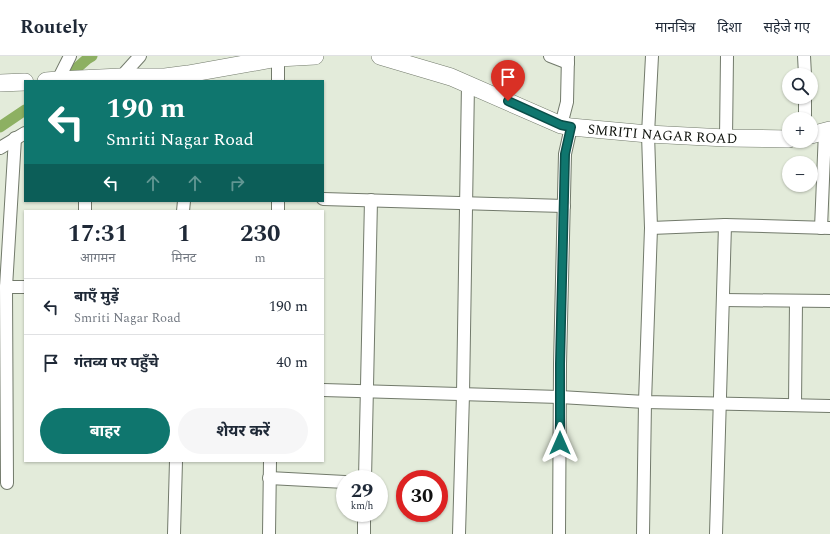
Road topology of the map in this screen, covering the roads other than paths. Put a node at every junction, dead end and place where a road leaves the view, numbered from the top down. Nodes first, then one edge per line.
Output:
1 (70, 56) edge
2 (140, 56) edge
3 (315, 56) edge
4 (380, 56) edge
5 (550, 56) edge
6 (652, 56) edge
7 (727, 56) edge
8 (804, 56) edge
9 (278, 58) junction
10 (568, 60) edge
11 (804, 68) edge
12 (121, 77) junction
13 (188, 77) edge
14 (52, 80) edge
15 (83, 80) edge
16 (278, 80) edge
17 (24, 82) edge
18 (0, 83) edge
19 (468, 84) junction
20 (566, 126) junction
21 (822, 132) edge
22 (648, 134) junction
23 (20, 135) edge
24 (726, 138) junction
25 (782, 139) edge
26 (0, 148) edge
27 (827, 158) edge
28 (324, 199) edge
29 (371, 200) junction
30 (466, 203) junction
31 (564, 206) junction
32 (725, 225) junction
33 (651, 228) junction
34 (826, 228) edge
35 (6, 287) junction
36 (24, 287) edge
37 (723, 300) junction
38 (796, 300) junction
39 (830, 301) edge
40 (324, 390) edge
41 (366, 392) junction
42 (463, 394) junction
43 (560, 397) junction
44 (646, 402) junction
45 (720, 404) junction
46 (795, 405) junction
47 (830, 406) edge
48 (176, 462) edge
49 (270, 462) edge
50 (365, 470) edge
51 (270, 478) junction
52 (336, 482) edge
53 (7, 483) dead end
54 (364, 522) edge
55 (174, 534) edge
56 (269, 534) edge
57 (364, 534) edge
58 (459, 534) edge
59 (559, 534) edge
60 (643, 534) edge
61 (716, 534) edge

1 - 14 street
2 - 12 street
3 - 9 main road
4 - 19 main road, SMRITI NAGAR ROAD
5 - 10 street
6 - 22 street
7 - 24 street
8 - 11 street
9 - 13 main road
9 - 16 street
10 - 20 street
12 - 13 main road
12 - 15 main road
14 - 15 main road
17 - 18 main road
19 - 20 main road, SMRITI NAGAR ROAD
19 - 30 street
20 - 22 main road, SMRITI NAGAR ROAD
20 - 31 street
21 - 27 street
22 - 24 main road, SMRITI NAGAR ROAD
22 - 33 street
23 - 26 street
23 - 35 street
24 - 25 main road, SMRITI NAGAR ROAD
27 - 34 street
28 - 29 street
29 - 30 street
29 - 41 street
30 - 31 street
30 - 42 street
31 - 43 street
32 - 33 street
32 - 34 street
32 - 37 street
33 - 44 street
35 - 36 street
35 - 53 street
37 - 38 street
37 - 45 street
38 - 39 street
38 - 46 street
40 - 41 street
41 - 42 street
41 - 50 street
42 - 43 street
42 - 58 street
43 - 44 street
43 - 59 street
44 - 45 street
44 - 60 street
45 - 46 street
45 - 61 street
46 - 47 street
48 - 55 street
49 - 51 street
51 - 52 street
51 - 56 street
54 - 57 street

